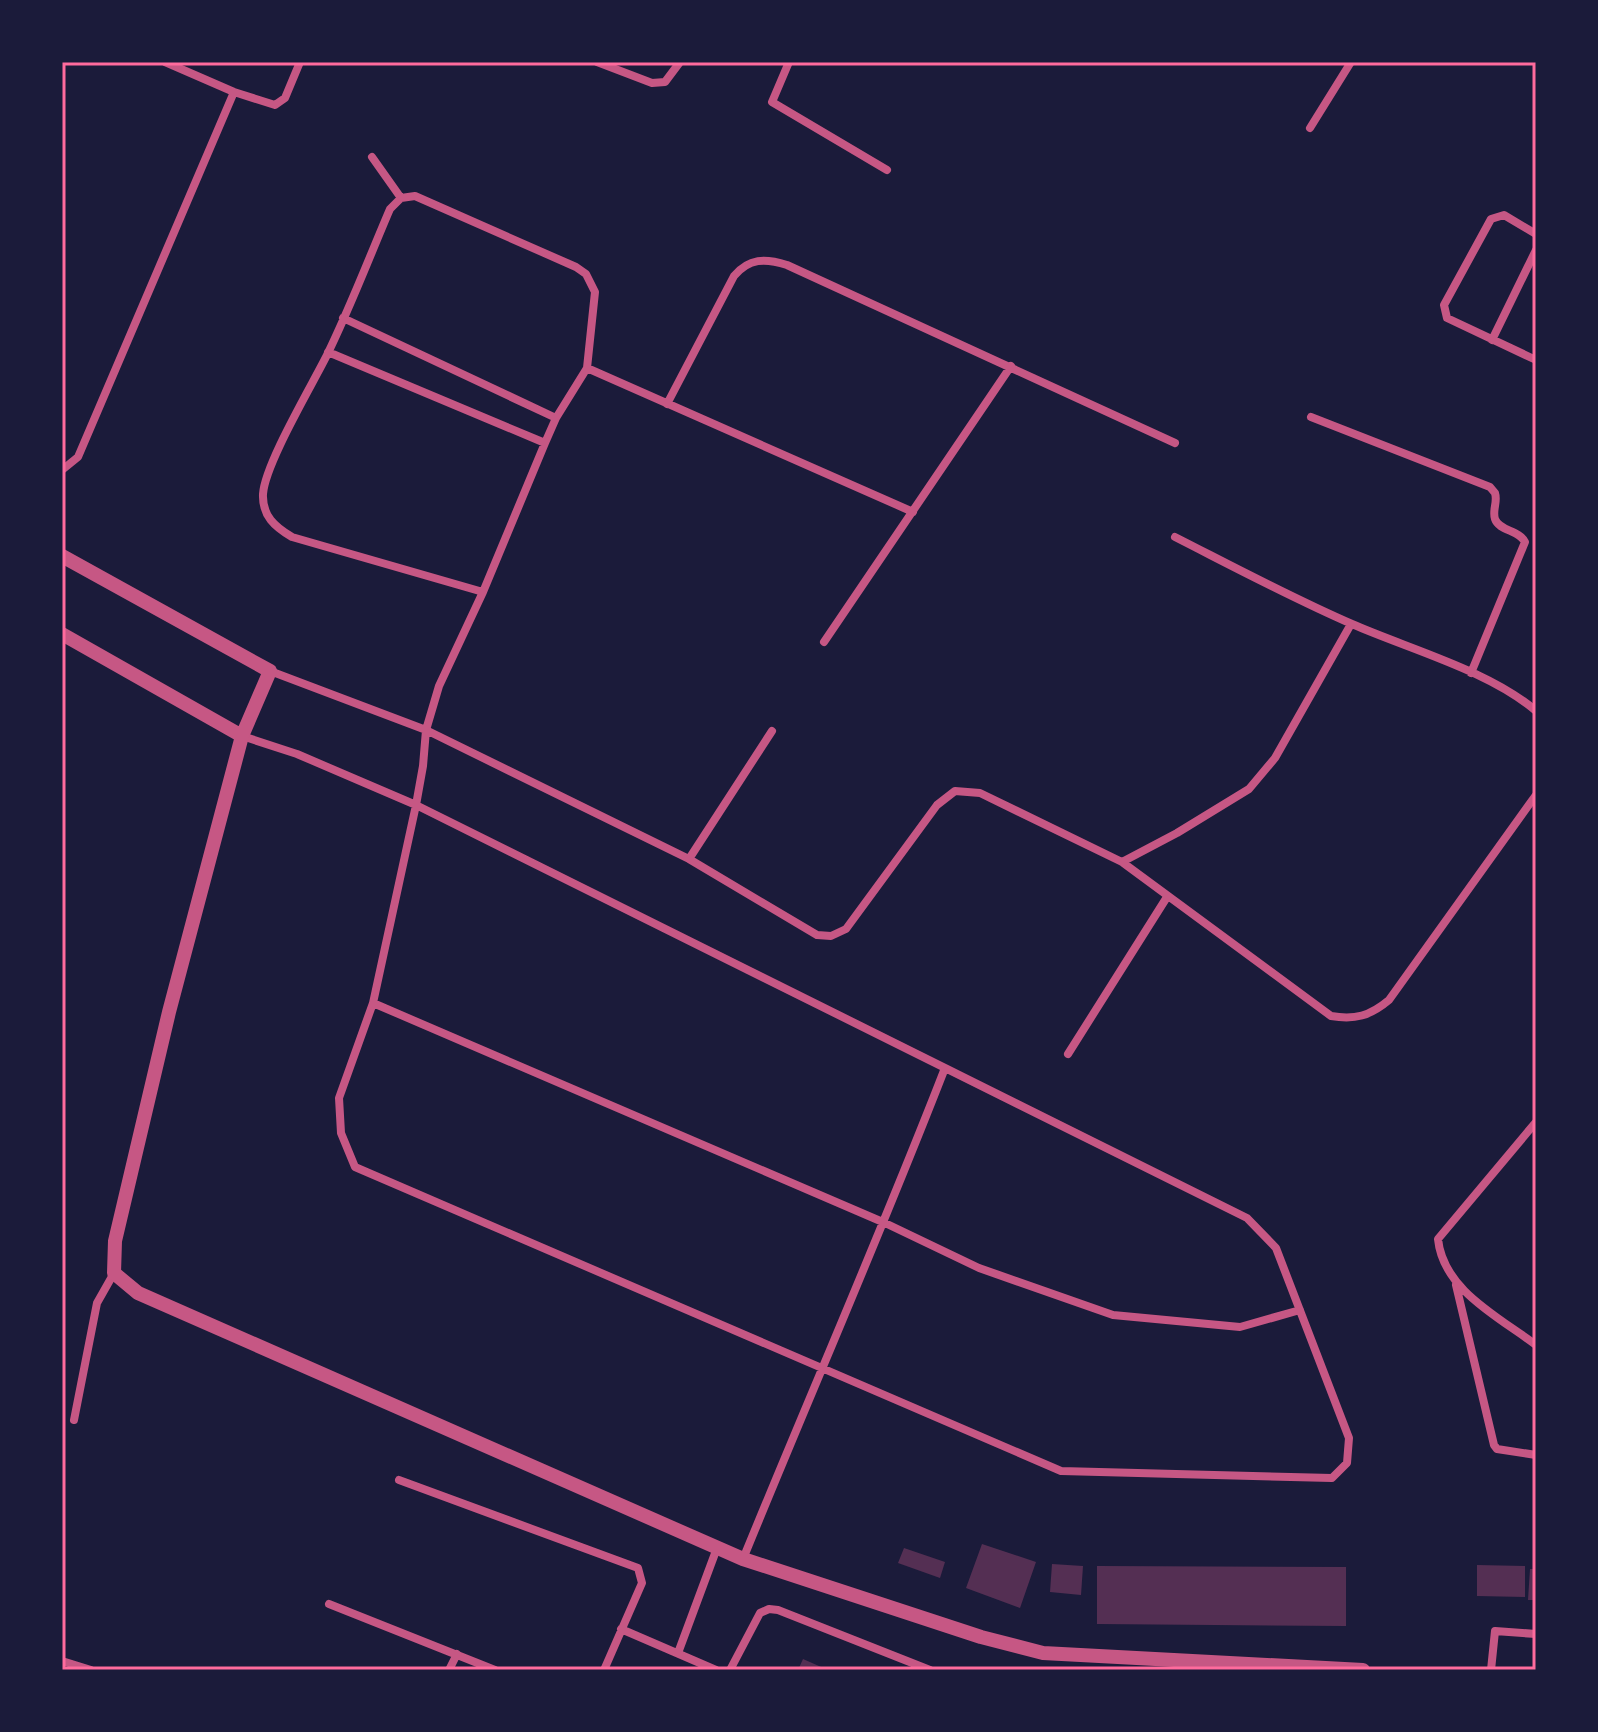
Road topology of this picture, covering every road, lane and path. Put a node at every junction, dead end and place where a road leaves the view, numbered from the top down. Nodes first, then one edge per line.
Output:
1 (165, 62) edge
2 (300, 62) edge
3 (597, 62) edge
4 (680, 62) edge
5 (789, 62) edge
6 (1351, 62) edge
7 (234, 92) junction
8 (1310, 128) dead end
9 (372, 157) dead end
10 (887, 170) dead end
11 (401, 198) junction
12 (1536, 234) edge
13 (1536, 250) edge
14 (343, 318) junction
15 (1492, 340) junction
16 (328, 352) junction
17 (1536, 360) edge
18 (1011, 366) junction
19 (587, 368) junction
20 (667, 404) junction
21 (1311, 417) dead end
22 (556, 418) junction
23 (545, 443) junction
24 (1175, 443) dead end
25 (62, 470) edge
26 (913, 512) junction
27 (1175, 537) dead end
28 (62, 556) edge
29 (483, 592) junction
30 (1351, 624) junction
31 (62, 634) edge
32 (824, 642) dead end
33 (270, 671) junction
34 (1471, 673) junction
35 (1536, 711) edge
36 (426, 730) junction
37 (772, 731) dead end
38 (242, 736) junction
39 (1536, 795) edge
40 (416, 805) junction
41 (689, 859) junction
42 (1122, 862) junction
43 (1167, 897) junction
44 (373, 1003) junction
45 (1068, 1054) dead end
46 (945, 1068) junction
47 (1536, 1122) edge
48 (885, 1223) junction
49 (114, 1273) junction
50 (1456, 1285) junction
51 (1300, 1310) junction
52 (1536, 1345) edge
53 (821, 1367) junction
54 (74, 1420) dead end
55 (1536, 1455) edge
56 (399, 1480) dead end
57 (717, 1548) junction
58 (743, 1559) junction
59 (329, 1604) dead end
60 (621, 1629) junction
61 (1536, 1634) edge
62 (678, 1653) junction
63 (457, 1654) junction
64 (62, 1661) edge
65 (91, 1670) edge
66 (449, 1670) edge
67 (495, 1670) edge
68 (604, 1670) edge
69 (716, 1670) edge
70 (730, 1670) edge
71 (930, 1670) edge
72 (1363, 1670) edge
73 (1491, 1670) edge

1 - 7 street
2 - 7 street
3 - 4 street
5 - 10 street
6 - 8 street
7 - 25 street
9 - 11 street
11 - 14 street
11 - 19 street
12 - 15 street
13 - 15 street
14 - 16 street
14 - 22 street
15 - 17 street
16 - 23 street
16 - 29 street
18 - 20 street
18 - 24 street
18 - 26 street
19 - 20 street
19 - 22 street
20 - 26 street
21 - 34 street
22 - 23 street
23 - 29 street
26 - 32 street
27 - 30 street
28 - 33 street
29 - 36 street
30 - 34 street
30 - 42 street
31 - 38 street
33 - 36 street
33 - 38 street
34 - 35 street
36 - 40 street
36 - 41 street
37 - 41 street
38 - 40 street
38 - 49 street
39 - 43 street
40 - 44 street
40 - 46 street
41 - 42 street
42 - 43 street
43 - 45 street
44 - 48 street
44 - 53 street
46 - 48 street
46 - 51 street
47 - 50 street
48 - 51 street
48 - 53 street
49 - 54 street
49 - 57 street
50 - 52 street
50 - 55 street
51 - 53 street
53 - 58 street
56 - 60 street
57 - 58 street
57 - 62 street
58 - 72 street
59 - 63 street
60 - 62 street
60 - 68 street
61 - 73 street
62 - 69 street
63 - 66 street
63 - 67 street
64 - 65 street
70 - 71 street

